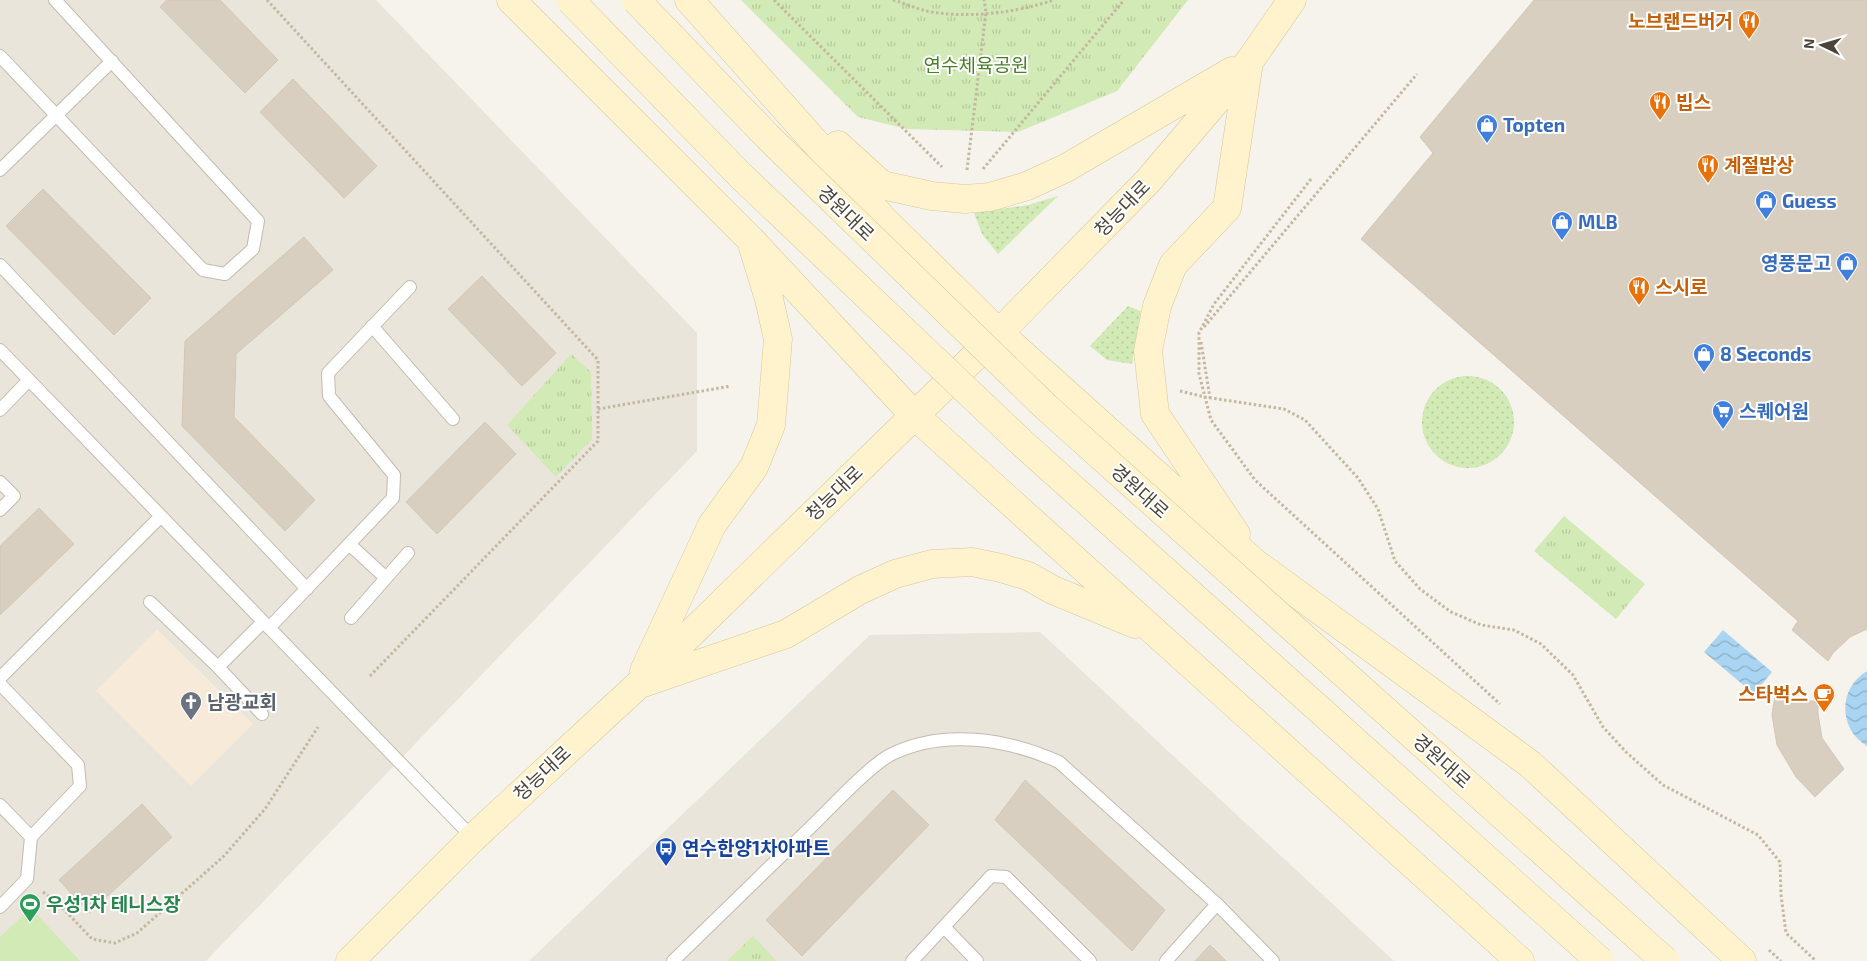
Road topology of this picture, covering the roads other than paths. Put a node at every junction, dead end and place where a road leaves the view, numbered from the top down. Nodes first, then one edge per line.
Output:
1 (56, 0) edge
2 (511, 0) edge
3 (570, 0) edge
4 (636, 0) edge
5 (689, 0) edge
6 (1292, 0) edge
7 (715, 28) junction
8 (0, 56) edge
9 (112, 61) junction
10 (1249, 62) junction
11 (57, 114) junction
12 (0, 170) edge
13 (751, 240) junction
14 (0, 265) edge
15 (410, 287) dead end
16 (372, 326) junction
17 (999, 333) junction
18 (0, 350) edge
19 (29, 380) junction
20 (0, 410) edge
21 (914, 415) junction
22 (453, 420) dead end
23 (0, 482) edge
24 (0, 510) edge
25 (161, 516) junction
26 (349, 544) junction
27 (408, 553) dead end
28 (1255, 563) junction
29 (386, 578) junction
30 (307, 589) junction
31 (150, 602) dead end
32 (351, 618) dead end
33 (266, 625) junction
34 (1155, 633) junction
35 (218, 667) junction
36 (0, 678) edge
37 (0, 684) edge
38 (637, 686) junction
39 (262, 714) dead end
40 (0, 805) edge
41 (30, 837) junction
42 (473, 838) junction
43 (1216, 904) junction
44 (0, 907) edge
45 (944, 927) junction
46 (350, 961) edge
47 (673, 961) edge
48 (912, 961) edge
49 (977, 961) edge
50 (1090, 961) edge
51 (1166, 961) edge
52 (1273, 961) edge
53 (1520, 961) edge
54 (1600, 961) edge
55 (1665, 961) edge
56 (1742, 961) edge

1 - 9 lane
2 - 13 main road
3 - 54 main road, bridge
4 - 55 main road, 경원대로, bridge
5 - 7 main road
6 - 10 main road, 청능대로
7 - 10 main road
7 - 17 main road
8 - 11 lane
9 - 11 lane
9 - 11 lane
10 - 17 main road, 청능대로
10 - 28 main road
11 - 12 lane
13 - 21 main road
13 - 38 main road
14 - 30 lane
15 - 16 lane
16 - 22 lane
16 - 26 lane
17 - 21 main road, 청능대로
17 - 28 main road
18 - 19 lane
19 - 20 lane
19 - 25 lane
21 - 34 main road
21 - 38 main road, 청능대로
23 - 24 lane
25 - 33 lane
25 - 36 lane
26 - 29 lane
26 - 30 lane
27 - 29 lane
28 - 56 main road
29 - 32 lane
30 - 33 lane
31 - 35 lane
33 - 35 lane
33 - 42 lane
34 - 38 main road
34 - 53 main road
35 - 39 lane
37 - 41 lane
38 - 42 main road, 청능대로
40 - 41 lane
41 - 44 lane
42 - 46 main road, 청능대로
43 - 47 lane
43 - 51 lane
43 - 52 lane
45 - 48 lane
45 - 49 lane
45 - 50 lane

